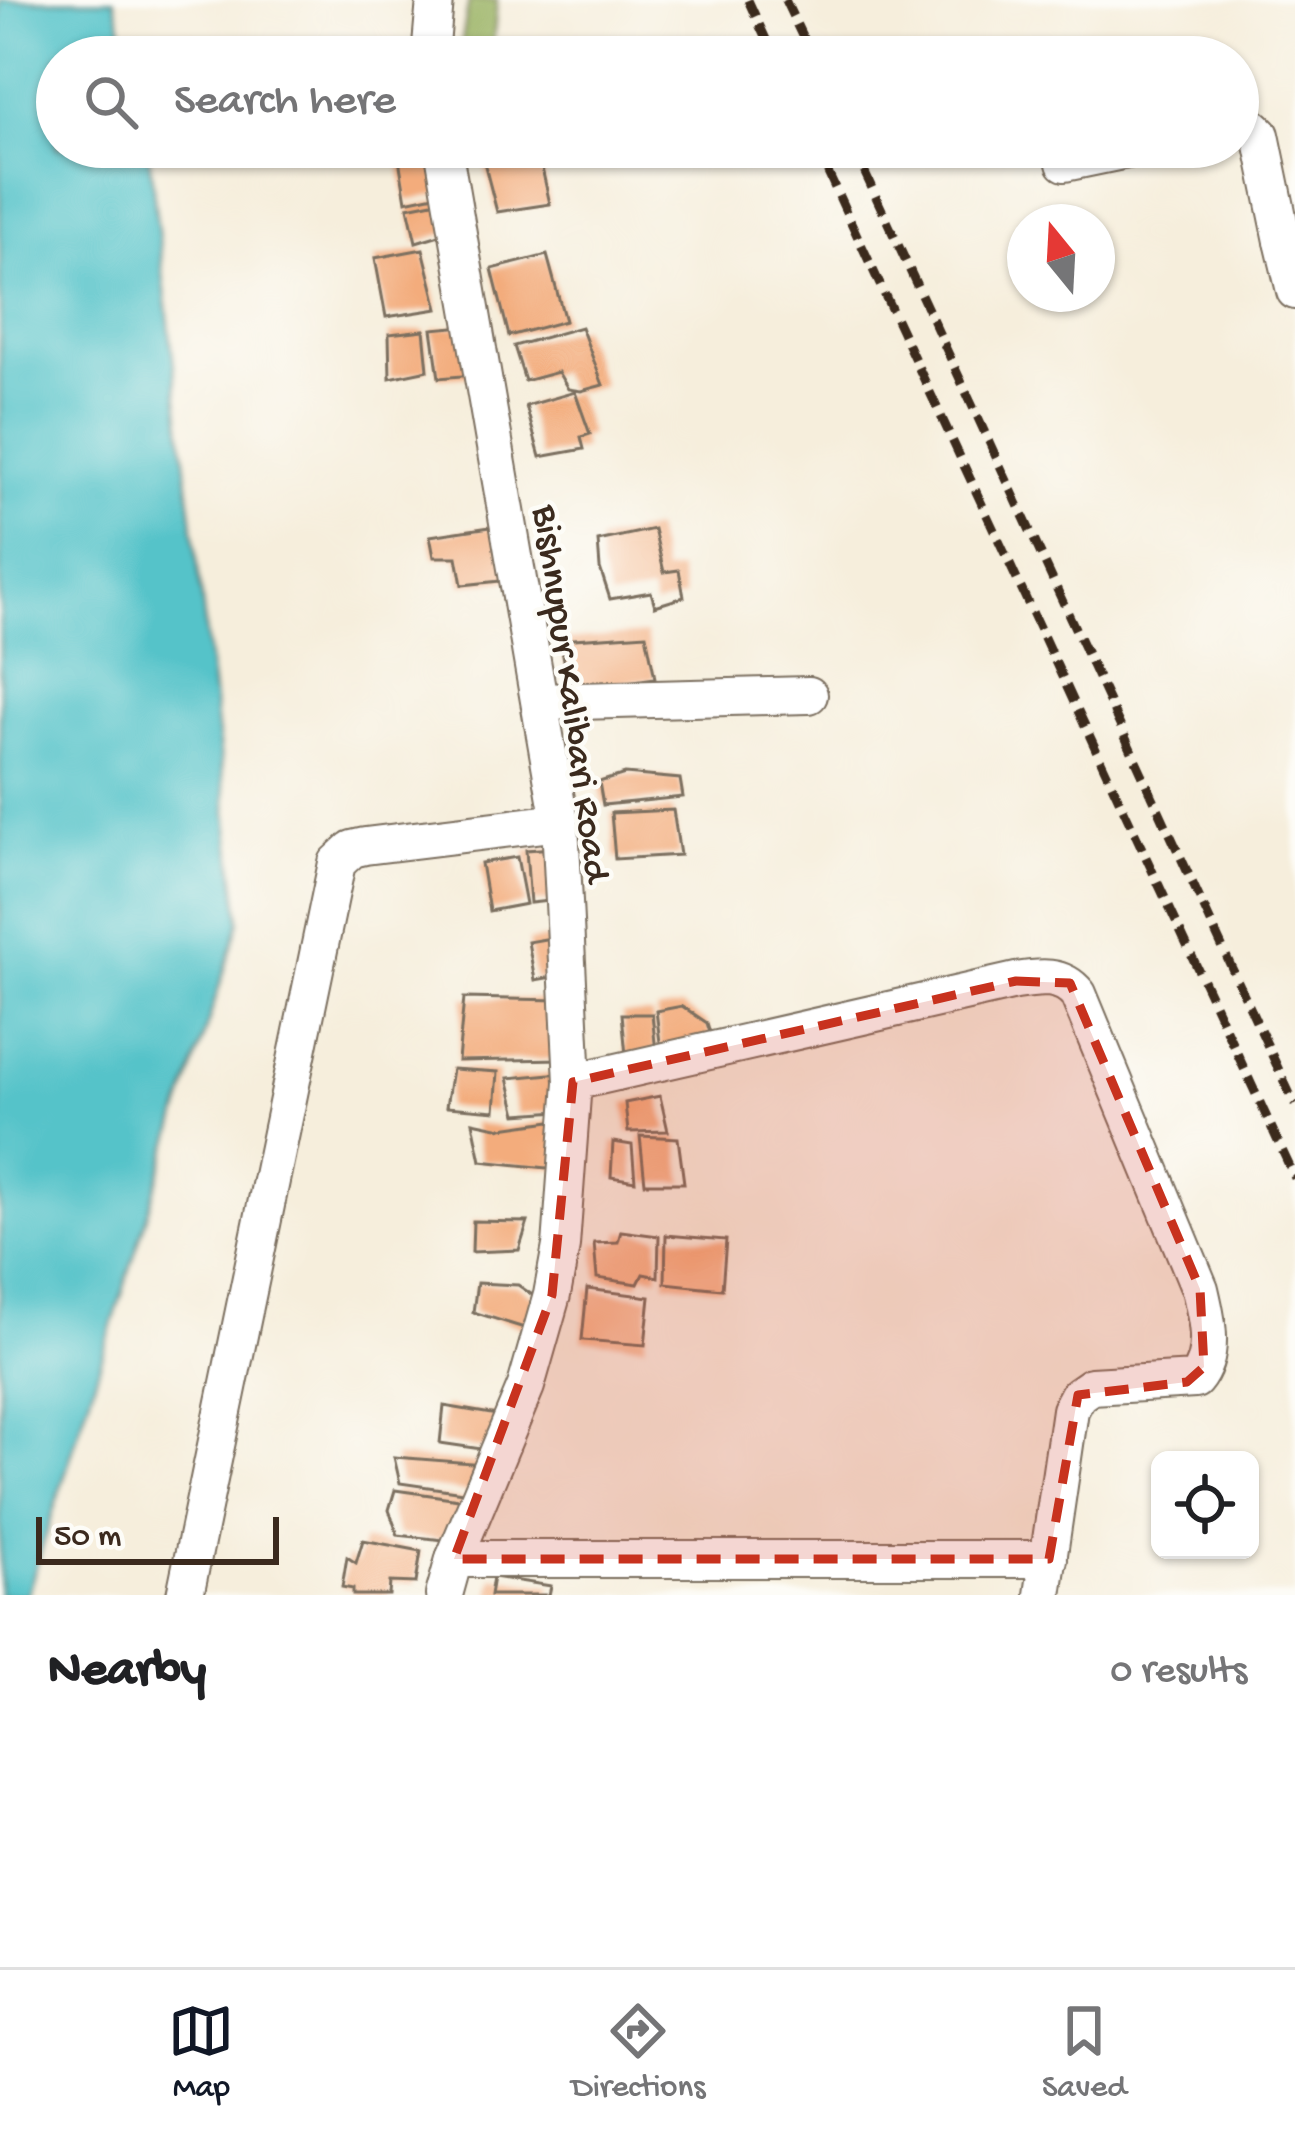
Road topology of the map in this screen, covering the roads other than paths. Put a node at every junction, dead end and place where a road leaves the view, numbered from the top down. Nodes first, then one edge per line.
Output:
1 (435, 0) edge
2 (432, 36) edge
3 (1259, 133) edge
4 (447, 168) edge
5 (1289, 240) edge
6 (1295, 290) edge
7 (809, 694) dead end
8 (540, 702) junction
9 (560, 822) junction
10 (573, 1082) junction
11 (454, 1559) junction
12 (1046, 1577) edge
13 (185, 1595) edge
14 (444, 1595) edge

1 - 2 street
3 - 5 street
4 - 8 street, Bishnupur Kalibari Road
5 - 6 street
7 - 8 street
8 - 9 street, Bishnupur Kalibari Road
9 - 10 street, Bishnupur Kalibari Road
9 - 13 street
10 - 11 street, Bishnupur Kalibari Road
10 - 12 street
11 - 12 street
11 - 14 street, Bishnupur Kalibari Road

